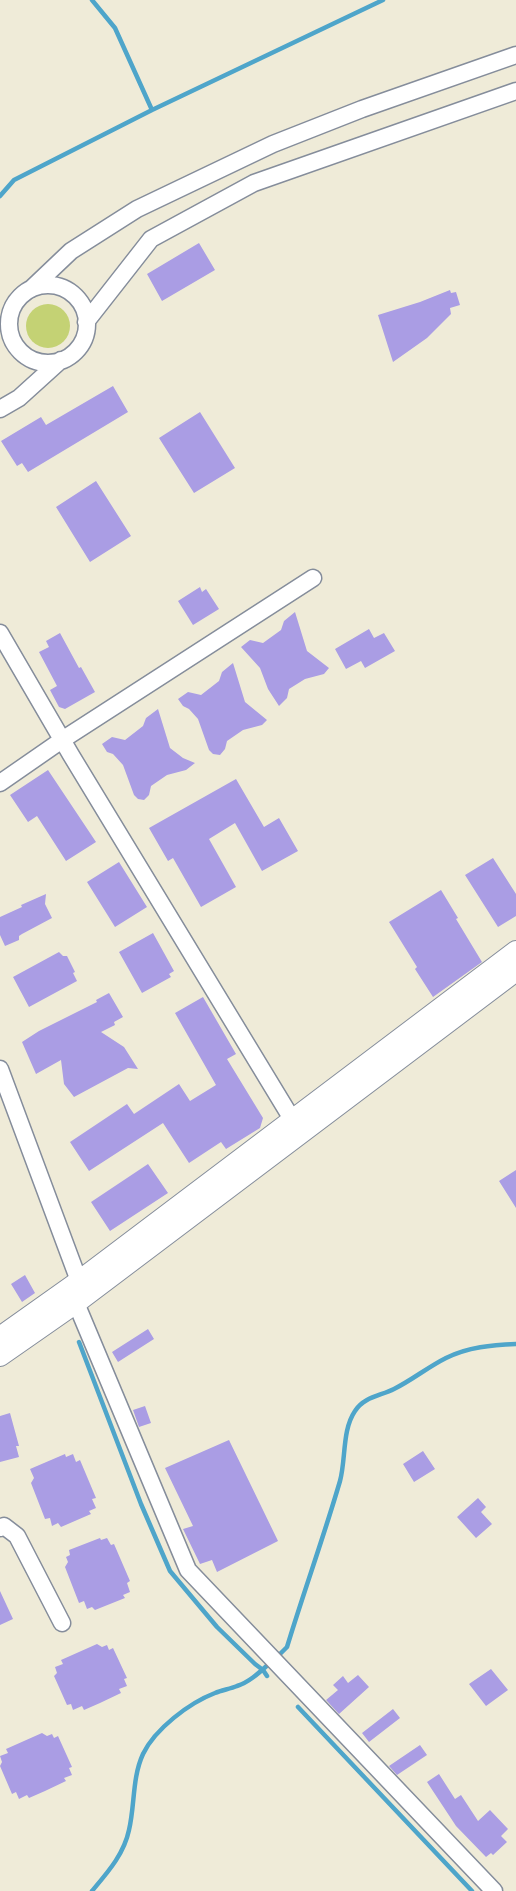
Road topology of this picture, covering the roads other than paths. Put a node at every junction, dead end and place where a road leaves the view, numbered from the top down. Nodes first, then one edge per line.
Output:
1 (516, 55) edge
2 (516, 91) edge
3 (31, 289) junction
4 (86, 322) junction
5 (4, 331) edge
6 (61, 360) junction
7 (0, 409) edge
8 (313, 578) dead end
9 (2, 642) edge
10 (62, 740) junction
11 (0, 784) edge
12 (516, 951) edge
13 (516, 971) edge
14 (0, 1069) edge
15 (292, 1119) junction
16 (79, 1281) junction
17 (76, 1302) junction
18 (0, 1337) edge
19 (0, 1356) edge
20 (0, 1528) edge
21 (62, 1623) dead end
22 (494, 1891) edge

1 - 3 street
2 - 4 street
3 - 4 street
3 - 5 street
4 - 6 street
5 - 6 street
6 - 7 street
8 - 10 street
9 - 10 street
10 - 11 street
10 - 15 street
12 - 15 main road
13 - 17 main road
14 - 16 street
15 - 16 main road
16 - 17 street
16 - 18 main road
17 - 19 main road
17 - 22 street
20 - 21 street

